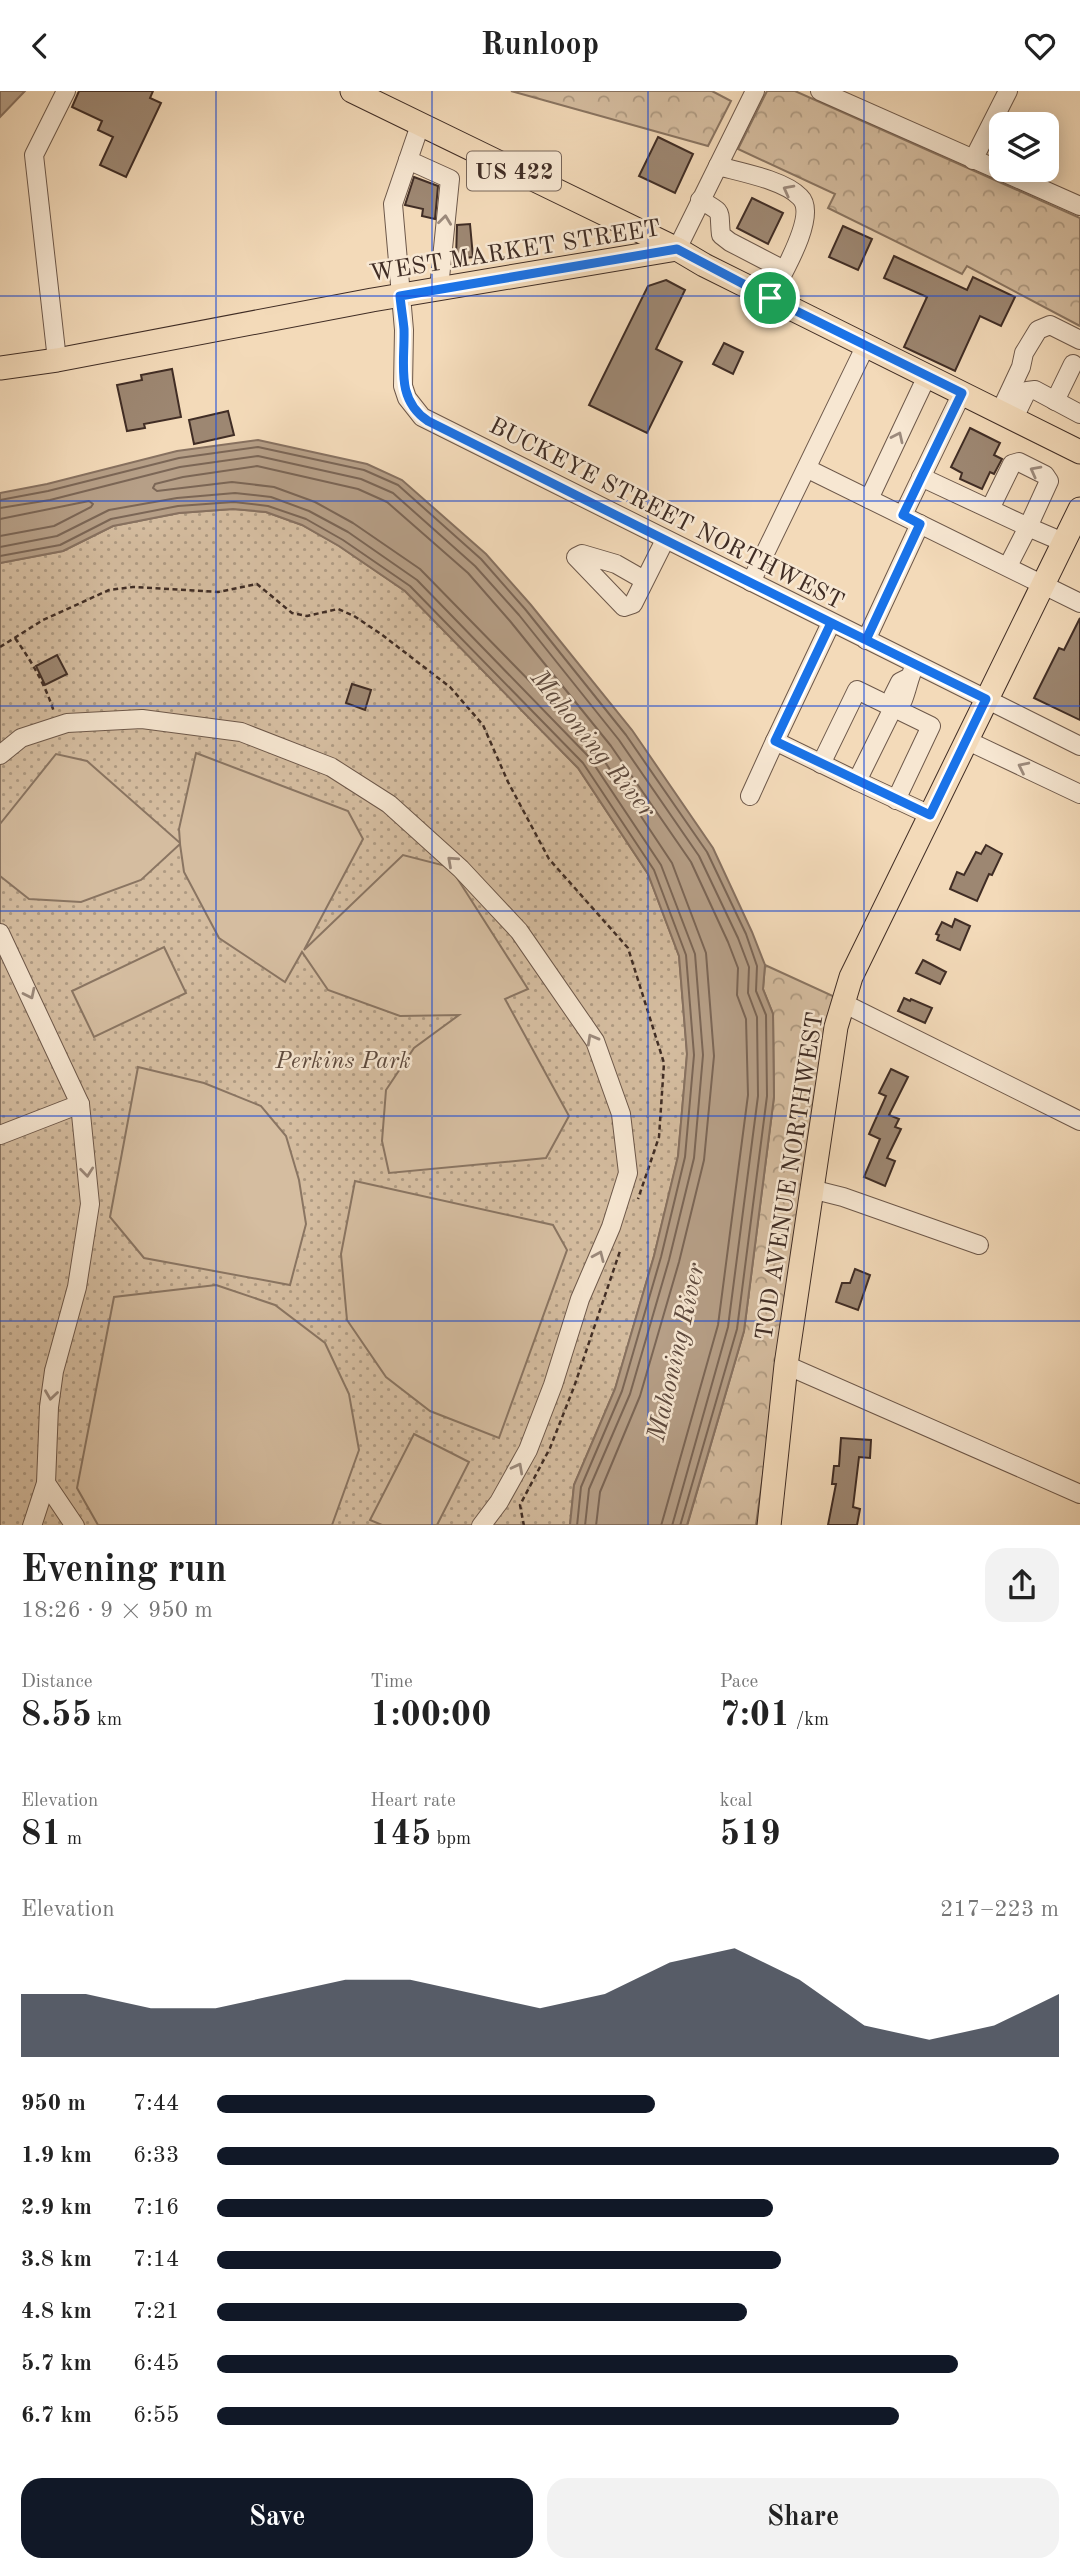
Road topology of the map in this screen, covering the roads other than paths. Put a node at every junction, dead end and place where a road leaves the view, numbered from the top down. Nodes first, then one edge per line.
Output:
1 (66, 91) edge
2 (352, 91) edge
3 (755, 91) edge
4 (820, 91) edge
5 (1008, 91) edge
6 (420, 125) junction
7 (408, 160) junction
8 (973, 160) junction
9 (718, 166) junction
10 (700, 200) junction
11 (1080, 207) edge
12 (677, 249) junction
13 (784, 270) junction
14 (439, 288) junction
15 (400, 296) junction
16 (770, 298) junction
17 (1080, 340) edge
18 (866, 345) junction
19 (1076, 356) edge
20 (57, 360) junction
21 (1021, 367) junction
22 (0, 368) edge
23 (927, 376) junction
24 (962, 393) junction
25 (1055, 401) junction
26 (1080, 404) edge
27 (1080, 414) edge
28 (1007, 415) junction
29 (1080, 452) edge
30 (808, 469) junction
31 (921, 477) junction
32 (869, 499) junction
33 (990, 509) junction
34 (1080, 509) edge
35 (903, 515) junction
36 (920, 524) junction
37 (1028, 527) junction
38 (665, 540) junction
39 (1063, 543) junction
40 (1008, 566) junction
41 (644, 580) dead end
42 (751, 582) junction
43 (1042, 584) junction
44 (1080, 603) edge
45 (831, 623) junction
46 (866, 640) junction
47 (912, 671) junction
48 (986, 699) junction
49 (894, 705) junction
50 (966, 740) junction
51 (775, 741) junction
52 (1080, 746) edge
53 (0, 755) edge
54 (821, 764) junction
55 (857, 781) junction
56 (1080, 795) edge
57 (750, 796) dead end
58 (896, 800) junction
59 (930, 815) junction
60 (0, 933) edge
61 (843, 1003) junction
62 (80, 1104) junction
63 (1078, 1114) edge
64 (0, 1135) edge
65 (811, 1189) junction
66 (979, 1245) dead end
67 (786, 1365) junction
68 (46, 1483) junction
69 (1080, 1495) edge
70 (32, 1525) edge
71 (75, 1525) edge
72 (481, 1525) edge
73 (769, 1525) edge

1 - 20 street
2 - 6 main road, US 422
3 - 9 street
4 - 8 street
5 - 8 street
6 - 7 street, BUCKEYE STREET NORTHWEST
6 - 12 main road, US 422
14 -> 7 street
7 - 15 street, BUCKEYE STREET NORTHWEST
8 - 11 street
9 - 10 street
13 -> 9 street
10 - 12 street
10 - 13 street
12 - 14 main road, WEST MARKET STREET
12 - 16 main road, WEST MARKET STREET / US 422
13 - 16 street
14 - 15 main road, WEST MARKET STREET
15 - 20 main road, WEST MARKET STREET
15 - 38 street, BUCKEYE STREET NORTHWEST
16 - 18 main road, WEST MARKET STREET / US 422
17 - 21 street
18 - 23 main road, WEST MARKET STREET / US 422
18 - 30 street
19 - 21 street
19 - 25 street
20 - 22 main road, WEST MARKET STREET
21 - 28 street
23 - 24 main road, WEST MARKET STREET / US 422
32 -> 23 street
24 - 28 main road, WEST MARKET STREET / US 422
24 - 31 street
25 - 26 street
25 - 27 street
25 - 28 street
28 - 29 main road, WEST MARKET STREET / US 422
30 - 32 street
30 - 42 street
31 - 33 street
31 - 35 street
32 - 35 street
33 - 37 street
37 -> 33 street
34 - 39 main road, TOD AVENUE NORTHWEST
35 - 36 street
36 - 40 street
36 - 46 street
37 - 39 street
37 - 40 street
38 - 41 street
38 - 42 street, BUCKEYE STREET NORTHWEST
39 - 43 main road, TOD AVENUE NORTHWEST
40 - 43 street
42 - 45 street, BUCKEYE STREET NORTHWEST
43 - 44 street
43 - 48 main road, TOD AVENUE NORTHWEST
45 - 46 street, BUCKEYE STREET NORTHWEST
45 - 51 street
46 - 47 street, BUCKEYE STREET NORTHWEST
47 - 48 street, BUCKEYE STREET NORTHWEST
47 - 49 street
48 - 50 main road, TOD AVENUE NORTHWEST
48 - 52 street, BUCKEYE STREET NORTHWEST
49 - 54 street
49 - 55 street
49 - 58 street
56 -> 50 street
50 - 59 main road, TOD AVENUE NORTHWEST
51 - 54 street
51 - 57 street
72 -> 53 street
54 - 55 street
55 - 58 street
58 - 59 street
59 - 61 main road, TOD AVENUE NORTHWEST
60 -> 62 street
61 - 63 street
61 - 65 main road, TOD AVENUE NORTHWEST
62 - 64 street
62 -> 68 street
65 - 66 street
65 - 67 main road, TOD AVENUE NORTHWEST
67 - 69 street
67 - 73 main road, TOD AVENUE NORTHWEST
68 - 70 street
68 - 71 street

